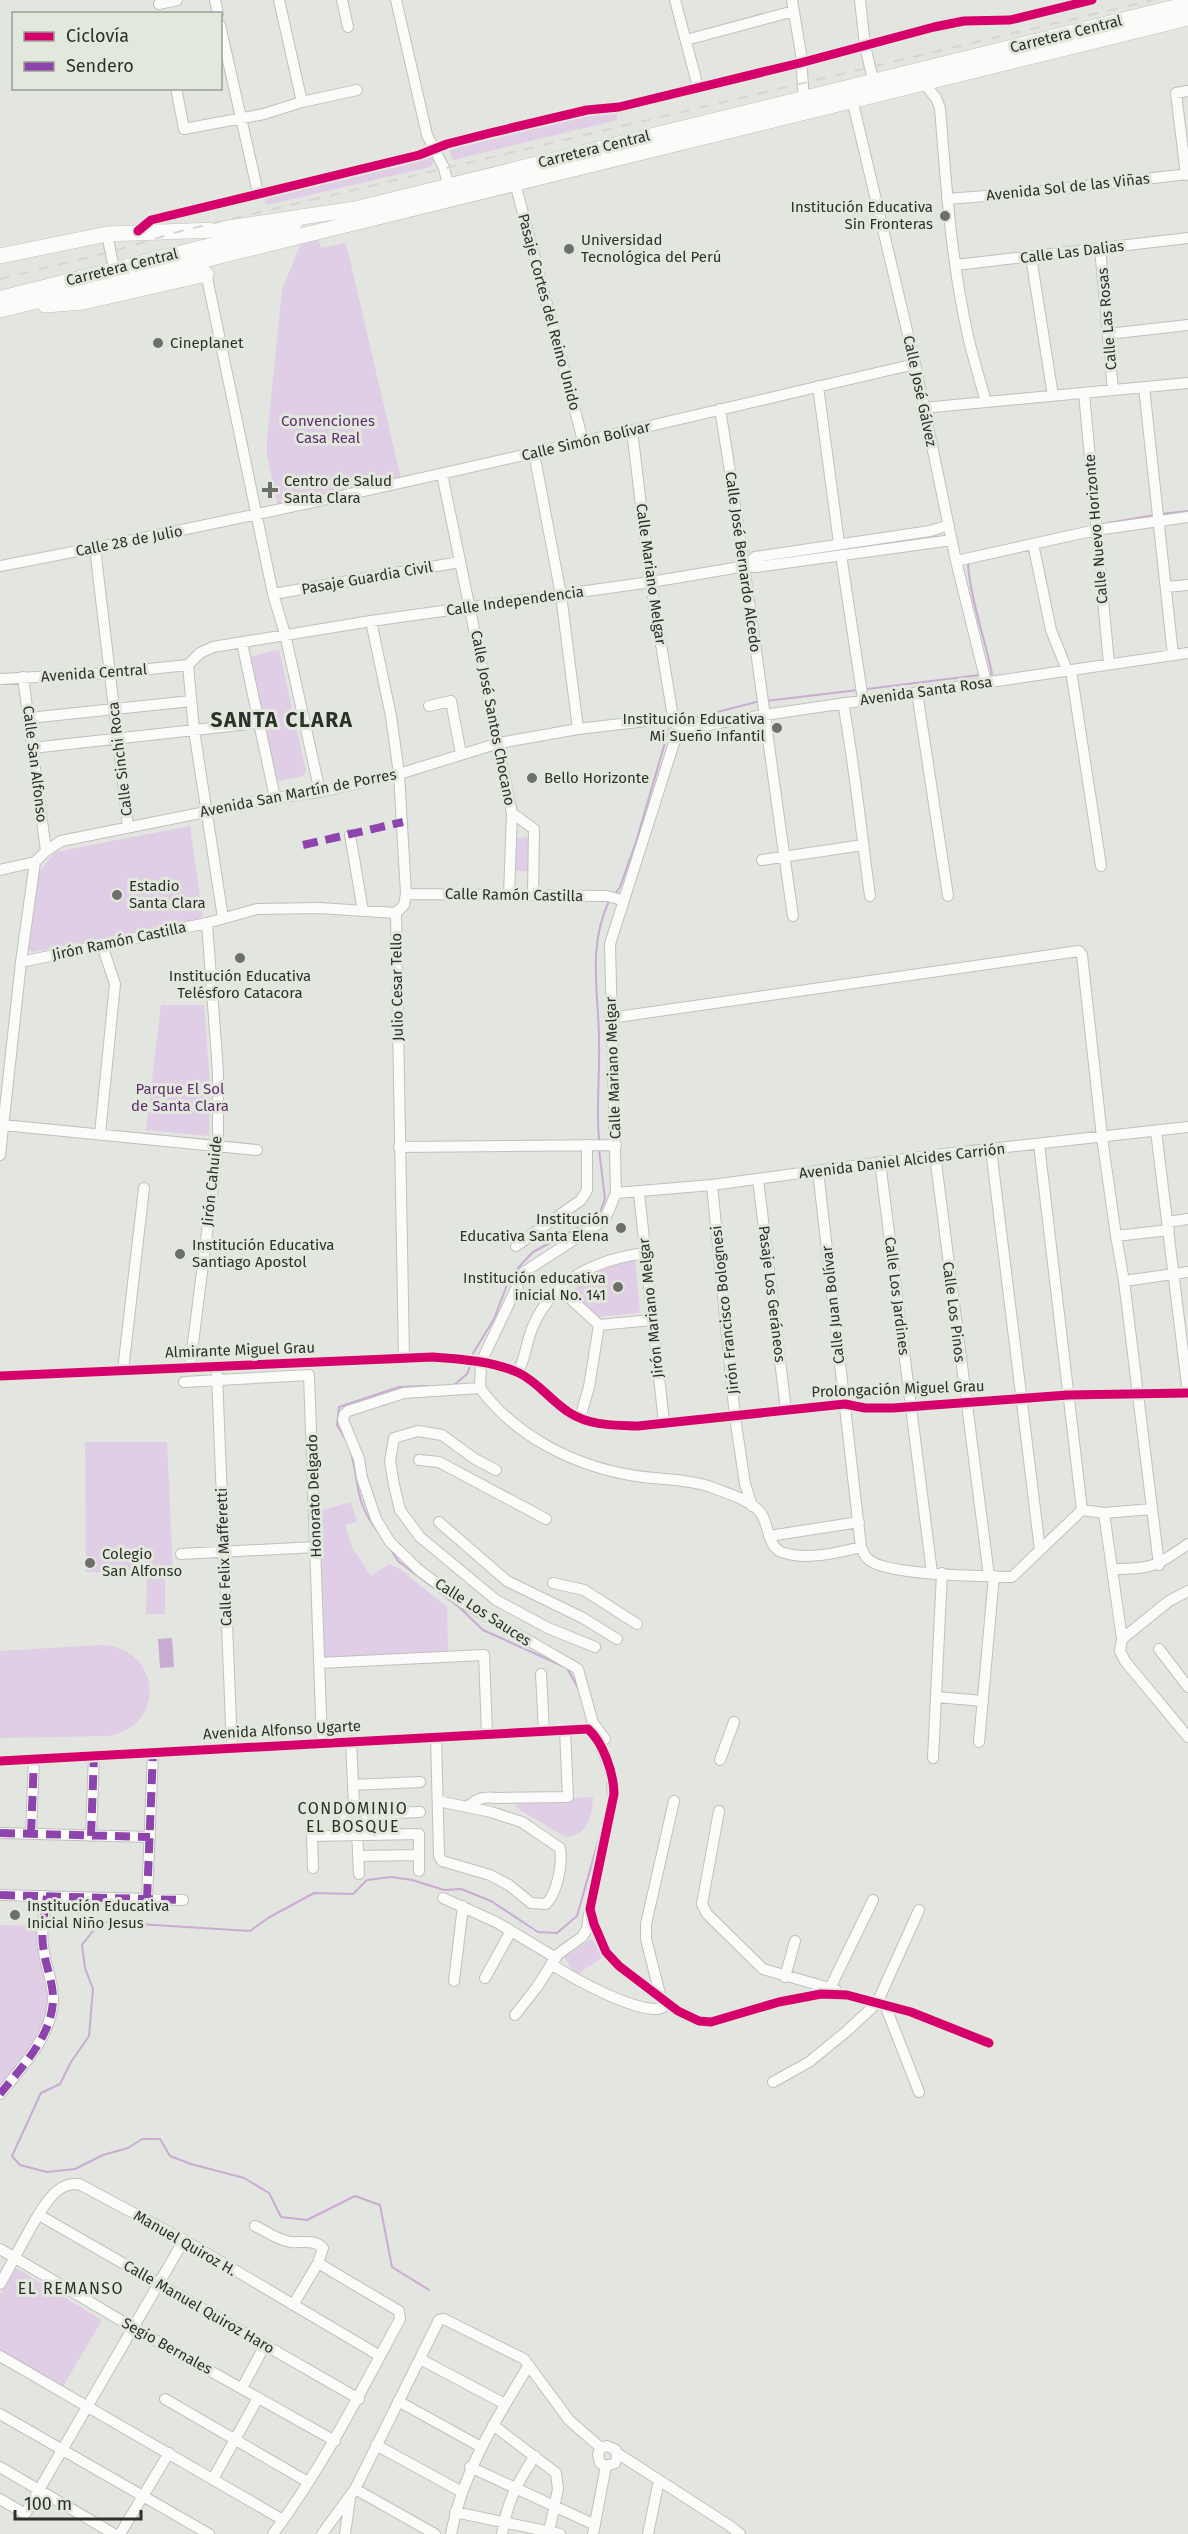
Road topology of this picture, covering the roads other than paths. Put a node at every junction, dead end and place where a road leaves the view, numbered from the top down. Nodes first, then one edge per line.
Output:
1 (177, 0) edge
2 (279, 0) edge
3 (342, 0) edge
4 (396, 0) edge
5 (675, 0) edge
6 (860, 0) edge
7 (1092, 0) edge
8 (1188, 4) edge
9 (159, 6) edge
10 (793, 6) edge
11 (1188, 18) edge
12 (348, 27) dead end
13 (222, 34) edge
14 (686, 40) junction
15 (865, 46) junction
16 (800, 63) junction
17 (923, 82) junction
18 (698, 87) junction
19 (875, 87) junction
20 (176, 90) edge
21 (357, 90) dead end
22 (1182, 92) edge
23 (852, 99) junction
24 (302, 102) junction
25 (804, 105) junction
26 (241, 119) junction
27 (658, 140) junction
28 (435, 150) junction
29 (1187, 174) edge
30 (515, 183) junction
31 (449, 191) junction
32 (258, 193) junction
33 (947, 199) junction
34 (355, 209) junction
35 (138, 231) junction
36 (181, 231) junction
37 (107, 234) junction
38 (1188, 238) edge
39 (1100, 248) junction
40 (0, 256) edge
41 (1031, 257) junction
42 (203, 261) junction
43 (956, 265) junction
44 (114, 269) junction
45 (0, 298) edge
46 (0, 310) edge
47 (1188, 326) edge
48 (1108, 334) junction
49 (915, 364) junction
50 (1188, 383) edge
51 (818, 386) junction
52 (1144, 387) junction
53 (1113, 390) junction
54 (1084, 393) junction
55 (1053, 396) junction
56 (986, 402) junction
57 (923, 408) junction
58 (720, 409) junction
59 (632, 430) junction
60 (583, 441) junction
61 (534, 453) junction
62 (442, 474) junction
63 (257, 514) junction
64 (1188, 517) edge
65 (1159, 521) junction
66 (949, 525) junction
67 (1096, 530) junction
68 (931, 537) junction
69 (952, 540) junction
70 (839, 543) junction
71 (1033, 544) junction
72 (95, 548) junction
73 (841, 555) junction
74 (956, 561) junction
75 (460, 562) junction
76 (0, 566) edge
77 (746, 566) junction
78 (651, 582) junction
79 (1188, 585) edge
80 (1166, 587) junction
81 (273, 594) junction
82 (561, 595) junction
83 (471, 608) junction
84 (371, 621) junction
85 (285, 634) junction
86 (242, 643) junction
87 (1188, 653) edge
88 (1173, 655) junction
89 (1109, 664) junction
90 (188, 665) junction
91 (1069, 670) junction
92 (110, 673) junction
93 (23, 677) junction
94 (0, 679) edge
95 (986, 682) junction
96 (917, 692) junction
97 (863, 700) junction
98 (191, 702) junction
99 (843, 703) junction
100 (429, 706) dead end
101 (114, 708) junction
102 (764, 714) junction
103 (28, 718) junction
104 (672, 718) junction
105 (259, 723) junction
106 (578, 729) junction
107 (194, 730) junction
108 (680, 730) junction
109 (117, 738) junction
110 (499, 743) junction
111 (32, 748) junction
112 (461, 754) junction
113 (399, 774) junction
114 (320, 792) junction
115 (276, 798) junction
116 (206, 812) junction
117 (512, 813) junction
118 (128, 827) junction
119 (350, 835) dead end
120 (863, 845) junction
121 (46, 851) junction
122 (785, 858) junction
123 (762, 860) dead end
124 (34, 862) junction
125 (1101, 867) dead end
126 (0, 870) edge
127 (406, 894) junction
128 (509, 894) junction
129 (532, 895) junction
130 (870, 896) dead end
131 (948, 896) dead end
132 (622, 900) junction
133 (363, 911) junction
134 (396, 913) junction
135 (793, 916) dead end
136 (223, 918) junction
137 (207, 922) junction
138 (102, 945) junction
139 (21, 962) junction
140 (610, 1018) junction
141 (4, 1087) edge
142 (3, 1125) junction
143 (1188, 1127) edge
144 (1156, 1131) junction
145 (100, 1134) junction
146 (1102, 1137) junction
147 (1039, 1144) junction
148 (218, 1145) junction
149 (587, 1145) junction
150 (616, 1145) junction
151 (399, 1146) junction
152 (991, 1149) junction
153 (257, 1150) dead end
154 (0, 1155) edge
155 (935, 1155) junction
156 (880, 1162) junction
157 (818, 1171) junction
158 (758, 1179) junction
159 (712, 1185) junction
160 (144, 1188) dead end
161 (616, 1193) junction
162 (639, 1193) junction
163 (1188, 1219) edge
164 (1168, 1226) junction
165 (1116, 1236) junction
166 (516, 1246) dead end
167 (645, 1253) junction
168 (1188, 1272) edge
169 (1175, 1274) junction
170 (1124, 1281) junction
171 (559, 1288) junction
172 (652, 1320) junction
173 (599, 1325) junction
174 (404, 1358) junction
175 (481, 1362) junction
176 (217, 1366) junction
177 (190, 1367) junction
178 (123, 1370) junction
179 (518, 1372) junction
180 (0, 1376) edge
181 (218, 1380) junction
182 (184, 1382) dead end
183 (480, 1388) junction
184 (1188, 1393) edge
185 (1138, 1394) junction
186 (1068, 1395) junction
187 (1022, 1399) junction
188 (965, 1402) junction
189 (844, 1404) junction
190 (911, 1407) junction
191 (786, 1410) junction
192 (735, 1417) junction
193 (580, 1418) junction
194 (664, 1423) junction
195 (419, 1460) dead end
196 (496, 1470) dead end
197 (752, 1506) junction
198 (1152, 1509) junction
199 (1082, 1510) junction
200 (1104, 1513) junction
201 (546, 1519) dead end
202 (440, 1522) dead end
203 (859, 1522) junction
204 (769, 1536) junction
205 (1188, 1544) edge
206 (316, 1547) junction
207 (861, 1547) junction
208 (1040, 1550) junction
209 (224, 1553) junction
210 (181, 1554) dead end
211 (1159, 1565) junction
212 (1112, 1569) junction
213 (937, 1573) junction
214 (991, 1576) junction
215 (553, 1583) dead end
216 (1187, 1595) edge
217 (638, 1624) dead end
218 (617, 1639) dead end
219 (1122, 1639) junction
220 (595, 1647) dead end
221 (1159, 1649) dead end
222 (319, 1663) junction
223 (541, 1674) dead end
224 (1188, 1687) edge
225 (936, 1697) junction
226 (983, 1701) junction
227 (734, 1722) dead end
228 (565, 1730) junction
229 (544, 1731) junction
230 (488, 1734) junction
231 (436, 1737) junction
232 (1188, 1737) edge
233 (351, 1742) junction
234 (979, 1742) dead end
235 (322, 1743) junction
236 (232, 1748) junction
237 (153, 1752) junction
238 (94, 1755) junction
239 (933, 1758) dead end
240 (34, 1759) junction
241 (720, 1760) dead end
242 (0, 1761) edge
243 (608, 1767) junction
244 (420, 1782) dead end
245 (353, 1785) junction
246 (438, 1801) junction
247 (674, 1801) dead end
248 (354, 1805) junction
249 (467, 1807) junction
250 (719, 1811) dead end
251 (420, 1812) dead end
252 (367, 1814) junction
253 (357, 1832) junction
254 (0, 1833) edge
255 (31, 1834) junction
256 (91, 1836) junction
257 (150, 1837) junction
258 (419, 1855) junction
259 (358, 1856) junction
260 (313, 1868) dead end
261 (419, 1871) dead end
262 (359, 1874) dead end
263 (0, 1895) edge
264 (47, 1896) junction
265 (443, 1898) dead end
266 (147, 1899) junction
267 (183, 1900) dead end
268 (873, 1900) dead end
269 (463, 1906) junction
270 (590, 1909) junction
271 (919, 1910) dead end
272 (512, 1931) junction
273 (795, 1941) dead end
274 (553, 1961) junction
275 (785, 1977) junction
276 (485, 1978) dead end
277 (454, 1981) dead end
278 (830, 1988) junction
279 (847, 1995) junction
280 (664, 2000) junction
281 (881, 2004) junction
282 (515, 2015) dead end
283 (989, 2043) dead end
284 (772, 2082) dead end
285 (919, 2092) dead end
286 (0, 2094) edge
287 (39, 2215) junction
288 (255, 2226) dead end
289 (184, 2241) junction
290 (0, 2249) edge
291 (16, 2258) junction
292 (318, 2263) junction
293 (0, 2284) edge
294 (157, 2284) junction
295 (293, 2305) junction
296 (132, 2327) junction
297 (265, 2345) junction
298 (0, 2356) edge
299 (380, 2356) junction
300 (420, 2359) junction
301 (529, 2365) junction
302 (242, 2388) junction
303 (258, 2398) junction
304 (165, 2399) dead end
305 (359, 2399) junction
306 (399, 2401) junction
307 (505, 2404) junction
308 (88, 2405) junction
309 (0, 2414) edge
310 (493, 2425) junction
311 (235, 2440) junction
312 (335, 2441) junction
313 (376, 2445) junction
314 (481, 2447) junction
315 (601, 2448) junction
316 (62, 2450) junction
317 (169, 2453) junction
318 (617, 2453) junction
319 (535, 2456) junction
320 (606, 2466) junction
321 (0, 2467) edge
322 (470, 2467) junction
323 (213, 2479) junction
324 (659, 2480) junction
325 (308, 2482) junction
326 (515, 2487) junction
327 (38, 2490) junction
328 (352, 2492) junction
329 (462, 2492) junction
330 (143, 2496) junction
331 (0, 2499) edge
332 (555, 2506) junction
333 (455, 2512) junction
334 (283, 2520) junction
335 (504, 2522) junction
336 (594, 2529) edge
337 (555, 2533) edge
338 (114, 2534) edge
339 (120, 2534) edge
340 (208, 2534) edge
341 (273, 2534) edge
342 (322, 2534) edge
343 (345, 2534) edge
344 (435, 2534) edge
345 (451, 2534) edge
346 (502, 2534) edge
347 (648, 2534) edge
348 (740, 2534) edge

1 - 9 street
2 - 24 street
3 - 12 street
4 - 28 street
5 - 14 street
6 - 15 street
7 - 15 street
8 - 19 highway, Carretera Central
10 - 14 street
10 - 16 street
11 - 17 highway, Carretera Central
13 - 26 street
14 - 18 street
15 - 16 street
15 - 19 street
16 - 18 street
16 - 25 street
17 - 19 highway, Carretera Central
17 - 33 street
18 - 28 street
19 - 23 highway, Carretera Central
19 - 25 highway, Carretera Central
20 - 26 street
21 - 24 street
22 - 29 street
23 - 25 highway, Carretera Central
23 - 49 street, Calle José Gálvez
24 - 26 street
25 - 27 highway, Carretera Central
26 - 32 street
27 - 30 highway, Carretera Central
27 - 31 highway, Carretera Central
28 - 31 street
28 - 32 street
29 - 33 street, Avenida Sol de las Viñas
30 - 31 highway, Carretera Central
30 - 60 street, Pasaje Cortes del Reino Unido
31 - 34 highway, Carretera Central
31 - 42 highway, Carretera Central
32 - 35 street
33 - 43 street
34 - 36 highway
34 - 42 main road, Carretera Central
35 - 36 highway
35 - 37 highway
36 - 42 street
37 - 40 highway
37 - 44 street
38 - 39 street, Calle Las Dalias
39 - 41 street, Calle Las Dalias
39 - 48 street, Calle Las Rosas
41 - 43 street, Calle Las Dalias
41 - 55 street
42 - 44 main road, Carretera Central
42 - 46 highway, Carretera Central
42 - 63 street
43 - 56 street
44 - 45 main road, Carretera Central
47 - 48 street
48 - 53 street, Calle Las Rosas
49 - 51 street, Calle Simón Bolívar
49 - 57 street, Calle José Gálvez
50 - 52 street
51 - 58 street, Calle Simón Bolívar
51 - 70 street
52 - 53 street
52 - 65 street
53 - 54 street
54 - 55 street
54 - 67 street, Calle Nuevo Horizonte
55 - 56 street
56 - 57 street
57 - 66 street, Calle José Gálvez
58 - 59 street, Calle Simón Bolívar
58 - 77 street, Calle José Bernardo Alcedo
59 - 60 street, Calle Simón Bolívar
59 - 78 street, Calle Mariano Melgar
60 - 61 street, Calle Simón Bolívar
61 - 62 street, Calle Simón Bolívar
61 - 82 street
62 - 63 street, Calle Simón Bolívar
62 - 75 street, Calle José Santos Chocano
63 - 72 street, Calle 28 de Julio
63 - 81 street
64 - 65 street
65 - 67 street
65 - 80 street
66 - 68 street, Calle Independencia
66 - 69 street, Calle José Gálvez
67 - 71 street
67 - 89 street, Calle Nuevo Horizonte
68 - 69 street, Calle Independencia
68 - 70 street, Calle Independencia
68 - 73 street, Calle Independencia
69 - 74 street, Calle José Gálvez
70 - 77 street, Calle Independencia
71 - 74 street
71 - 91 street
72 - 76 street, Calle 28 de Julio
72 - 92 street, Calle Sinchi Roca
73 - 77 street, Calle Independencia
73 - 97 street
74 - 95 street, Calle José Gálvez
75 - 81 street, Pasaje Guardia Civil
75 - 83 street, Calle José Santos Chocano
77 - 78 street, Calle Independencia
77 - 102 street, Calle José Bernardo Alcedo
78 - 82 street, Calle Independencia
78 - 104 street, Calle Mariano Melgar
79 - 80 street
80 - 88 street
81 - 85 street
82 - 83 street, Calle Independencia
82 - 106 street
83 - 84 street, Calle Independencia
83 - 110 street, Calle José Santos Chocano
84 - 85 street, Calle Independencia
84 - 113 street
85 - 86 street
85 - 114 street
86 - 90 street
86 - 105 street
87 - 88 street, Avenida Santa Rosa
88 - 89 street, Avenida Santa Rosa
89 - 91 street, Avenida Santa Rosa
90 - 92 street, Avenida Central
90 - 98 street
91 - 95 street, Avenida Santa Rosa
91 - 125 street
92 - 93 street, Avenida Central
92 - 101 street, Calle Sinchi Roca
93 - 94 street, Avenida Central
93 - 103 street, Calle San Alfonso
95 - 96 street, Avenida Santa Rosa
96 - 97 street, Avenida Santa Rosa
96 - 131 street
97 - 99 street, Avenida Santa Rosa
98 - 101 street
98 - 107 street
99 - 102 street, Avenida Santa Rosa
99 - 120 street
100 - 112 street
101 - 103 street
101 - 109 street, Calle Sinchi Roca
102 - 108 street, Avenida Santa Rosa
102 - 122 street, Calle José Bernardo Alcedo
103 - 111 street, Calle San Alfonso
104 - 106 street, Avenida San Martín de Porres
104 - 108 street
105 - 107 street
105 - 115 street
106 - 110 street, Avenida San Martín de Porres
107 - 109 street
107 - 116 street
108 - 132 street, Calle Mariano Melgar
109 - 111 street
109 - 118 street, Calle Sinchi Roca
110 - 112 street, Avenida San Martín de Porres
110 - 117 street, Calle José Santos Chocano
111 - 121 street, Calle San Alfonso
112 - 113 street, Avenida San Martín de Porres
113 - 114 street, Avenida San Martín de Porres
113 - 127 street
114 - 115 street, Avenida San Martín de Porres
115 - 116 street, Avenida San Martín de Porres
116 - 118 street, Avenida San Martín de Porres
116 - 136 street
117 - 128 street, Calle José Santos Chocano
117 - 129 street
118 - 121 street, Avenida San Martín de Porres
119 - 133 street
120 - 122 street
120 - 130 street
121 - 124 street, Avenida San Martín de Porres
122 - 123 street
122 - 135 street, Calle José Bernardo Alcedo
124 - 126 street, Avenida San Martín de Porres
124 - 139 street
127 - 128 street, Calle Ramón Castilla
127 - 134 street, Julio Cesar Tello
128 - 129 street, Calle Ramón Castilla
129 - 132 street, Calle Ramón Castilla
132 - 140 street, Calle Mariano Melgar
133 - 134 street, Jirón Ramón Castilla
133 - 136 street, Jirón Ramón Castilla
134 - 151 street, Julio Cesar Tello
136 - 137 street, Jirón Ramón Castilla
137 - 138 street, Jirón Ramón Castilla
137 - 148 street, Jirón Cahuide
138 - 139 street, Jirón Ramón Castilla
138 - 145 street
139 - 141 street
140 - 146 street
140 - 150 street, Calle Mariano Melgar
141 - 142 street
142 - 145 street
142 - 154 street
143 - 144 street, Avenida Daniel Alcides Carrión
144 - 146 street, Avenida Daniel Alcides Carrión
144 - 164 street
145 - 148 street
146 - 147 street, Avenida Daniel Alcides Carrión
146 - 165 street
147 - 152 street, Avenida Daniel Alcides Carrión
147 - 186 street
148 - 153 street
148 - 177 street, Jirón Cahuide
149 - 150 street
149 - 151 street
149 - 166 street
150 - 161 street, Calle Mariano Melgar
151 - 174 street, Julio Cesar Tello
152 - 155 street, Avenida Daniel Alcides Carrión
152 - 187 street
155 - 156 street, Avenida Daniel Alcides Carrión
155 - 188 street, Calle Los Pinos
156 - 157 street, Avenida Daniel Alcides Carrión
156 - 190 street, Calle Los Jardines
157 - 158 street, Avenida Daniel Alcides Carrión
157 - 189 street, Calle Juan Bolívar
158 - 159 street, Avenida Daniel Alcides Carrión
158 - 191 street, Pasaje Los Geráneos
159 - 162 street, Avenida Daniel Alcides Carrión
159 - 192 street, Jirón Francisco Bolognesi
160 - 178 street
161 - 162 street, Avenida Daniel Alcides Carrión
161 - 175 street, Calle Mariano Melgar
162 - 167 street, Jirón Mariano Melgar
163 - 164 street
164 - 165 street
164 - 169 street
165 - 170 street
167 - 171 street
167 - 172 street, Jirón Mariano Melgar
168 - 169 street
169 - 170 street
169 - 184 street
170 - 185 street
171 - 173 street
171 - 179 street
172 - 173 street
172 - 194 street, Jirón Mariano Melgar
173 - 193 street
174 - 175 street, Almirante Miguel Grau
174 - 176 street, Almirante Miguel Grau
175 - 179 street, Almirante Miguel Grau
175 - 183 street
176 - 177 street, Almirante Miguel Grau
176 - 181 street, Calle Felix Mafferetti
177 - 178 street, Almirante Miguel Grau
178 - 180 street, Almirante Miguel Grau
179 - 193 street, Prolongación Miguel Grau
181 - 182 street, Honorato Delgado
181 - 206 street, Honorato Delgado
181 - 209 street, Calle Felix Mafferetti
183 - 197 street
183 - 243 street, Calle Los Sauces
184 - 185 street, Prolongación Miguel Grau
185 - 186 street, Prolongación Miguel Grau
185 - 198 street
186 - 187 street, Prolongación Miguel Grau
186 - 199 street
187 - 188 street, Prolongación Miguel Grau
187 - 208 street
188 - 190 street, Prolongación Miguel Grau
188 - 214 street, Calle Los Pinos
189 - 190 street, Prolongación Miguel Grau
189 - 191 street, Prolongación Miguel Grau
189 - 203 street, Calle Juan Bolívar
190 - 213 street, Calle Los Jardines
191 - 192 street, Prolongación Miguel Grau
192 - 194 street, Prolongación Miguel Grau
192 - 197 street, Jirón Francisco Bolognesi
193 - 194 street, Prolongación Miguel Grau
195 - 201 street
196 - 220 street
197 - 204 street, Jirón Francisco Bolognesi
198 - 200 street
198 - 211 street
199 - 200 street
199 - 208 street
200 - 212 street
202 - 218 street
203 - 204 street
203 - 207 street, Calle Juan Bolívar
204 - 207 street
205 - 211 street
206 - 209 street
206 - 222 street, Honorato Delgado
207 - 213 street
208 - 214 street
209 - 210 street
209 - 236 street, Calle Felix Mafferetti
211 - 212 street
212 - 219 street
213 - 214 street
213 - 225 street, Calle Los Jardines
214 - 226 street, Calle Los Pinos
215 - 217 street
216 - 219 street
219 - 232 street
221 - 224 street
222 - 230 street
222 - 235 street, Honorato Delgado
223 - 229 street
225 - 226 street
225 - 239 street, Calle Los Jardines
226 - 234 street, Calle Los Pinos
227 - 241 street
228 - 229 street, Avenida Alfonso Ugarte
228 - 243 street, Avenida Alfonso Ugarte
228 - 249 street
229 - 230 street, Avenida Alfonso Ugarte
230 - 231 street, Avenida Alfonso Ugarte
231 - 233 street, Avenida Alfonso Ugarte
231 - 246 street
233 - 235 street, Avenida Alfonso Ugarte
233 - 245 street
235 - 236 street, Avenida Alfonso Ugarte
236 - 237 street, Avenida Alfonso Ugarte
237 - 238 street, Avenida Alfonso Ugarte
237 - 257 street
238 - 240 street, Avenida Alfonso Ugarte
238 - 256 street
240 - 242 street, Avenida Alfonso Ugarte
240 - 255 street
243 - 270 street
244 - 245 street
245 - 248 street
246 - 249 street
246 - 249 street
247 - 280 street
248 - 252 street
248 - 253 street
250 - 275 street
251 - 252 street
252 - 253 street
253 - 258 street
253 - 259 street
253 - 260 street
254 - 255 street
255 - 256 street
256 - 257 street
257 - 266 street
258 - 259 street
258 - 261 street
259 - 262 street
263 - 264 street
264 - 266 street
264 - 286 street
265 - 269 street
266 - 267 street
268 - 278 street
269 - 272 street
269 - 277 street
270 - 274 street
270 - 280 street
271 - 281 street
272 - 274 street
272 - 276 street
273 - 275 street
274 - 280 street
274 - 282 street
275 - 278 street
278 - 279 street
279 - 280 street
279 - 281 street
281 - 283 street
281 - 284 street
281 - 285 street
287 - 289 street, Manuel Quiroz H.
287 - 291 street, Manuel Quiroz H.
287 - 294 street, Calle Manuel Quiroz Haro
288 - 292 street
289 - 294 street
289 - 295 street, Manuel Quiroz H.
290 - 291 street, Segio Bernales
291 - 293 street, Manuel Quiroz H.
291 - 296 street, Segio Bernales
292 - 295 street
292 - 299 street
294 - 296 street
294 - 297 street, Calle Manuel Quiroz Haro
295 - 299 street, Manuel Quiroz H.
296 - 302 street, Segio Bernales
296 - 308 street
297 - 302 street
297 - 305 street, Calle Manuel Quiroz Haro
298 - 308 street
299 - 305 street
300 - 301 street
300 - 306 street
300 - 307 street
301 - 307 street
301 - 315 street
302 - 303 street, Segio Bernales
303 - 311 street
303 - 312 street, Segio Bernales
304 - 311 street
305 - 312 street
306 - 313 street
306 - 314 street
307 - 310 street
308 - 316 street
308 - 317 street
309 - 316 street
310 - 314 street
310 - 319 street
311 - 323 street
311 - 325 street
312 - 325 street
313 - 328 street
313 - 329 street
314 - 322 street
315 - 318 street
315 - 320 street
316 - 327 street
316 - 330 street
317 - 323 street
317 - 330 street
318 - 320 street
318 - 324 street
319 - 326 street
319 - 332 street
320 - 336 street
321 - 327 street
322 - 326 street
322 - 329 street
323 - 334 street
324 - 347 street
324 - 348 street
325 - 334 street
326 - 332 street
326 - 335 street
327 - 331 street
327 - 338 street
328 - 342 street
328 - 343 street
328 - 344 street
329 - 333 street
330 - 339 street
330 - 340 street
332 - 336 street
332 - 337 street
333 - 335 street
333 - 345 street
334 - 341 street
335 - 337 street
335 - 346 street

